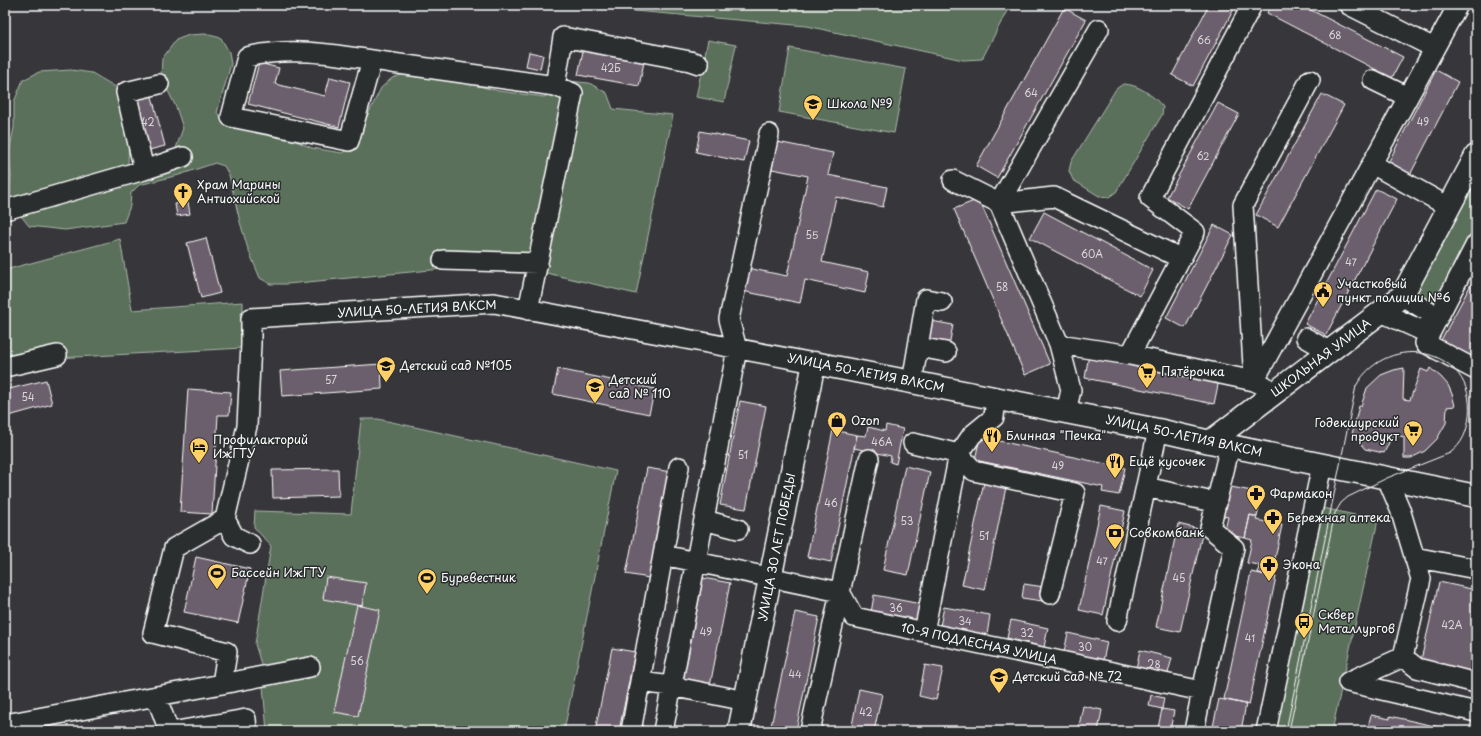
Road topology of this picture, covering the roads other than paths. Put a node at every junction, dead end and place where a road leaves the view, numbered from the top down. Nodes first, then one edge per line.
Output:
1 (1252, 5) edge
2 (1349, 5) edge
3 (1458, 5) edge
4 (1099, 29) dead end
5 (1434, 48) junction
6 (372, 60) junction
7 (699, 64) dead end
8 (1310, 80) dead end
9 (1373, 80) dead end
10 (159, 84) dead end
11 (555, 86) junction
12 (1408, 97) junction
13 (769, 134) dead end
14 (183, 158) dead end
15 (1372, 164) junction
16 (144, 170) junction
17 (1473, 170) edge
18 (953, 180) dead end
19 (999, 204) junction
20 (1449, 207) junction
21 (5, 210) edge
22 (1476, 244) edge
23 (1180, 258) junction
24 (443, 260) dead end
25 (538, 263) junction
26 (1402, 296) junction
27 (942, 302) dead end
28 (528, 310) junction
29 (1381, 312) junction
30 (1306, 338) dead end
31 (1059, 344) junction
32 (918, 347) junction
33 (737, 349) junction
34 (946, 352) dead end
35 (1326, 354) junction
36 (56, 355) dead end
37 (1130, 355) junction
38 (814, 363) junction
39 (5, 367) edge
40 (1476, 370) edge
41 (1254, 381) junction
42 (912, 382) junction
43 (1273, 395) junction
44 (996, 398) junction
45 (1066, 412) junction
46 (1158, 430) junction
47 (913, 443) dead end
48 (1220, 444) junction
49 (959, 454) junction
50 (869, 459) dead end
51 (1322, 465) junction
52 (679, 467) dead end
53 (1387, 478) junction
54 (1146, 487) junction
55 (1476, 496) edge
56 (1217, 503) junction
57 (225, 519) junction
58 (704, 520) junction
59 (738, 528) dead end
60 (250, 544) dead end
61 (663, 555) junction
62 (1414, 557) junction
63 (695, 562) junction
64 (1476, 569) edge
65 (770, 578) junction
66 (840, 592) junction
67 (1050, 594) dead end
68 (1117, 621) dead end
69 (924, 632) junction
70 (1403, 657) junction
71 (310, 667) dead end
72 (640, 682) junction
73 (1476, 683) edge
74 (222, 684) junction
75 (671, 686) junction
76 (1202, 692) junction
77 (156, 696) junction
78 (746, 701) junction
79 (1476, 712) edge
80 (5, 724) edge
81 (169, 731) edge
82 (176, 731) edge
83 (248, 731) edge
84 (630, 731) edge
85 (663, 731) edge
86 (739, 731) edge
87 (810, 731) edge
88 (1194, 731) edge
89 (1266, 731) edge

1 - 23 street
2 - 5 street
3 - 5 street
4 - 19 street
5 - 12 street
6 - 6 street
6 - 11 street
7 - 11 street
8 - 41 street
9 - 12 street
10 - 16 street
11 - 25 street
12 - 15 street
13 - 33 street
14 - 16 street
15 - 20 street
15 - 41 street
16 - 21 street
17 - 20 main road, ШКОЛЬНАЯ УЛИЦА
18 - 19 street
19 - 23 street
19 - 31 street
20 - 26 main road, ШКОЛЬНАЯ УЛИЦА
22 - 40 street
23 - 37 street
24 - 25 street
25 - 28 street
26 - 29 main road, ШКОЛЬНАЯ УЛИЦА
26 - 29 street
27 - 32 street
28 - 33 street, УЛИЦА 50-ЛЕТИЯ ВЛКСМ
28 - 57 street, УЛИЦА 50-ЛЕТИЯ ВЛКСМ
29 - 35 main road, ШКОЛЬНАЯ УЛИЦА
30 - 35 street
31 - 37 street
31 - 45 street
32 - 34 street
32 - 42 street
33 - 38 street, УЛИЦА 50-ЛЕТИЯ ВЛКСМ
33 - 58 street
35 - 43 main road, ШКОЛЬНАЯ УЛИЦА
36 - 39 street
37 - 41 street
38 - 42 main road, УЛИЦА 50-ЛЕТИЯ ВЛКСМ
38 - 65 main road, УЛИЦА 30 ЛЕТ ПОБЕДЫ
41 - 43 street
42 - 44 main road, УЛИЦА 50-ЛЕТИЯ ВЛКСМ
43 - 48 main road, ШКОЛЬНАЯ УЛИЦА
44 - 45 main road, УЛИЦА 50-ЛЕТИЯ ВЛКСМ
44 - 49 street
45 - 46 main road, УЛИЦА 50-ЛЕТИЯ ВЛКСМ
46 - 48 main road, УЛИЦА 50-ЛЕТИЯ ВЛКСМ
46 - 54 street
47 - 49 street
48 - 51 main road, УЛИЦА 50-ЛЕТИЯ ВЛКСМ
48 - 56 street
49 - 67 street
49 - 69 street
50 - 66 street
51 - 53 main road, УЛИЦА 50-ЛЕТИЯ ВЛКСМ
51 - 89 street
52 - 61 street
53 - 55 main road, УЛИЦА 50-ЛЕТИЯ ВЛКСМ
53 - 62 street
54 - 56 street
54 - 68 street
56 - 76 street
57 - 60 street
57 - 74 street
58 - 59 street
58 - 63 street
61 - 63 street
61 - 72 street
62 - 64 street
62 - 70 street
63 - 65 street
63 - 75 street
65 - 66 street
65 - 78 main road, УЛИЦА 30 ЛЕТ ПОБЕДЫ
66 - 69 street, 10-Я ПОДЛЕСНАЯ УЛИЦА
66 - 87 street
69 - 76 street, 10-Я ПОДЛЕСНАЯ УЛИЦА
70 - 73 street
70 - 79 street
71 - 74 street
72 - 75 street
72 - 84 street
74 - 77 street
75 - 78 street
75 - 85 street
76 - 88 street
77 - 80 street
77 - 81 street
78 - 86 main road, УЛИЦА 30 ЛЕТ ПОБЕДЫ
82 - 83 street

